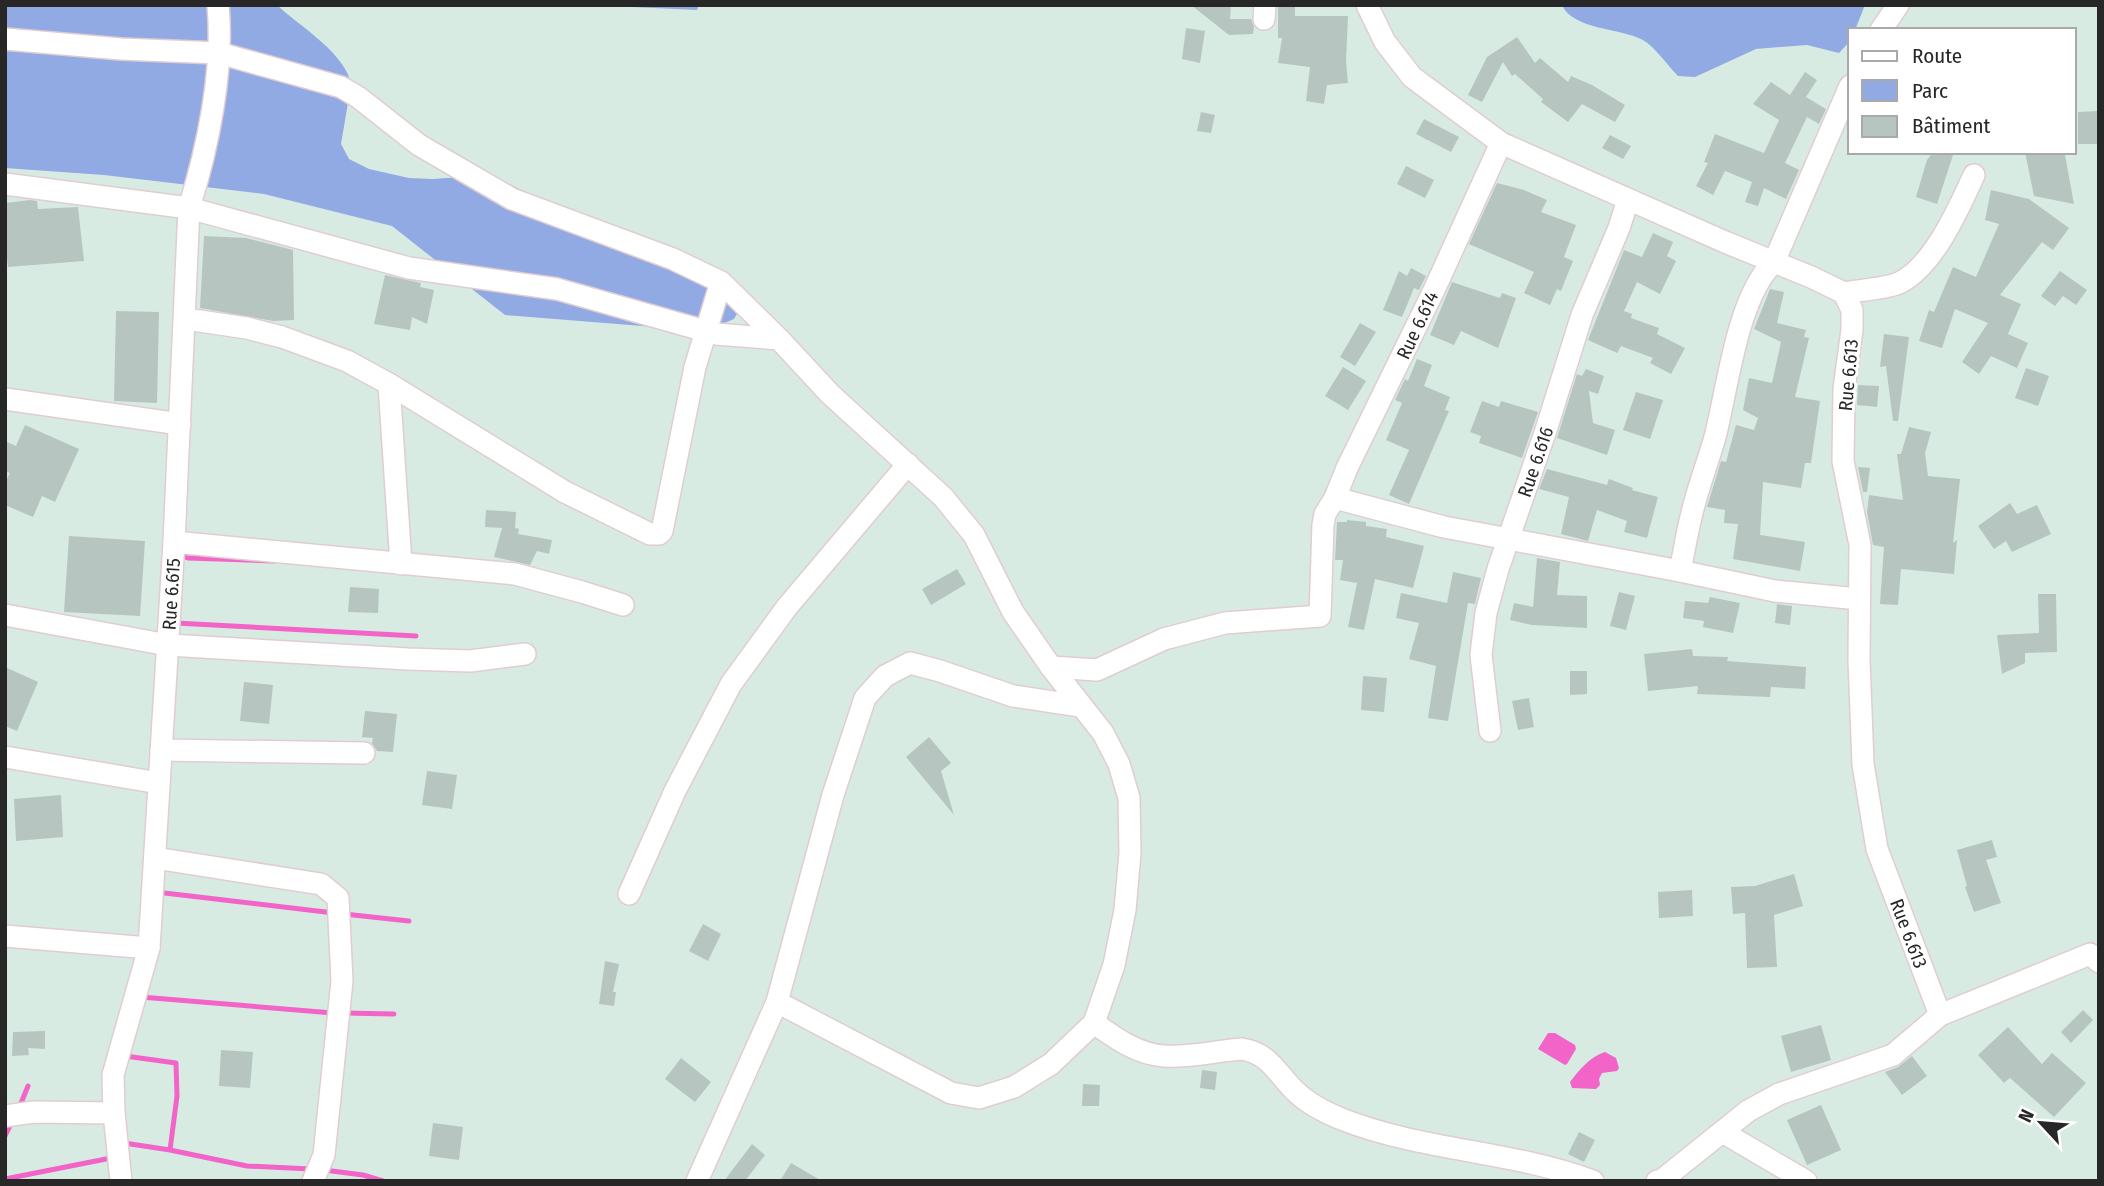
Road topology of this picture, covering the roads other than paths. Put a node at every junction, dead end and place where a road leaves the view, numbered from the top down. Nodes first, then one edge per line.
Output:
1 (218, 5) edge
2 (1367, 5) edge
3 (1898, 5) edge
4 (1882, 28) edge
5 (5, 39) edge
6 (219, 52) junction
7 (1848, 91) edge
8 (1501, 143) junction
9 (1975, 175) dead end
10 (5, 184) edge
11 (1628, 200) junction
12 (189, 208) junction
13 (1774, 262) junction
14 (721, 282) junction
15 (1844, 293) junction
16 (186, 319) junction
17 (706, 331) junction
18 (779, 339) junction
19 (388, 384) junction
20 (5, 398) edge
21 (180, 424) junction
22 (908, 464) junction
23 (1339, 499) junction
24 (1509, 538) junction
25 (174, 542) junction
26 (401, 564) junction
27 (1679, 571) junction
28 (1859, 599) junction
29 (623, 606) dead end
30 (5, 615) edge
31 (168, 645) junction
32 (525, 654) dead end
33 (1051, 667) junction
34 (1080, 706) junction
35 (1490, 731) dead end
36 (161, 750) junction
37 (364, 753) dead end
38 (5, 757) edge
39 (159, 783) junction
40 (155, 858) junction
41 (629, 894) dead end
42 (5, 936) edge
43 (149, 948) junction
44 (2099, 962) edge
45 (777, 1002) junction
46 (1940, 1015) junction
47 (1094, 1023) junction
48 (114, 1114) junction
49 (5, 1116) edge
50 (1724, 1133) junction
51 (121, 1181) edge
52 (313, 1181) edge
53 (696, 1181) edge
54 (1593, 1181) edge
55 (1657, 1181) edge
56 (1806, 1181) edge

1 - 6 street, Rue 6.615
2 - 8 street
3 - 4 street
5 - 6 street
6 - 12 street, Rue 6.615
6 - 14 street
7 - 13 street
8 - 11 street
8 - 23 street, Rue 6.614
9 - 15 street
10 - 12 street
11 - 13 street
11 - 24 street, Rue 6.616
12 - 16 street, Rue 6.615
12 - 17 street
13 - 15 street
13 - 27 street
14 - 17 street
14 - 18 street
15 - 28 street, Rue 6.613
16 - 19 street
16 - 21 street, Rue 6.615
17 - 18 street
17 - 19 street
18 - 22 street
19 - 26 street
20 - 21 street
21 - 25 street, Rue 6.615
22 - 33 street
22 - 41 street
23 - 24 street
23 - 33 street, Rue 6.614
24 - 27 street
24 - 35 street, Rue 6.616
25 - 26 street
25 - 31 street, Rue 6.615
26 - 29 street
27 - 28 street
28 - 46 street, Rue 6.613
30 - 31 street
31 - 32 street
31 - 36 street, Rue 6.615
33 - 34 street
34 - 45 street
34 - 47 street
36 - 37 street
36 - 39 street, Rue 6.615
38 - 39 street
39 - 40 street, Rue 6.615
40 - 43 street, Rue 6.615
40 - 52 street
42 - 43 street
43 - 48 street, Rue 6.615
44 - 46 street
45 - 47 street
45 - 53 street
46 - 50 street
47 - 54 street
48 - 49 street
48 - 51 street, Rue 6.615
50 - 55 street
50 - 56 street

